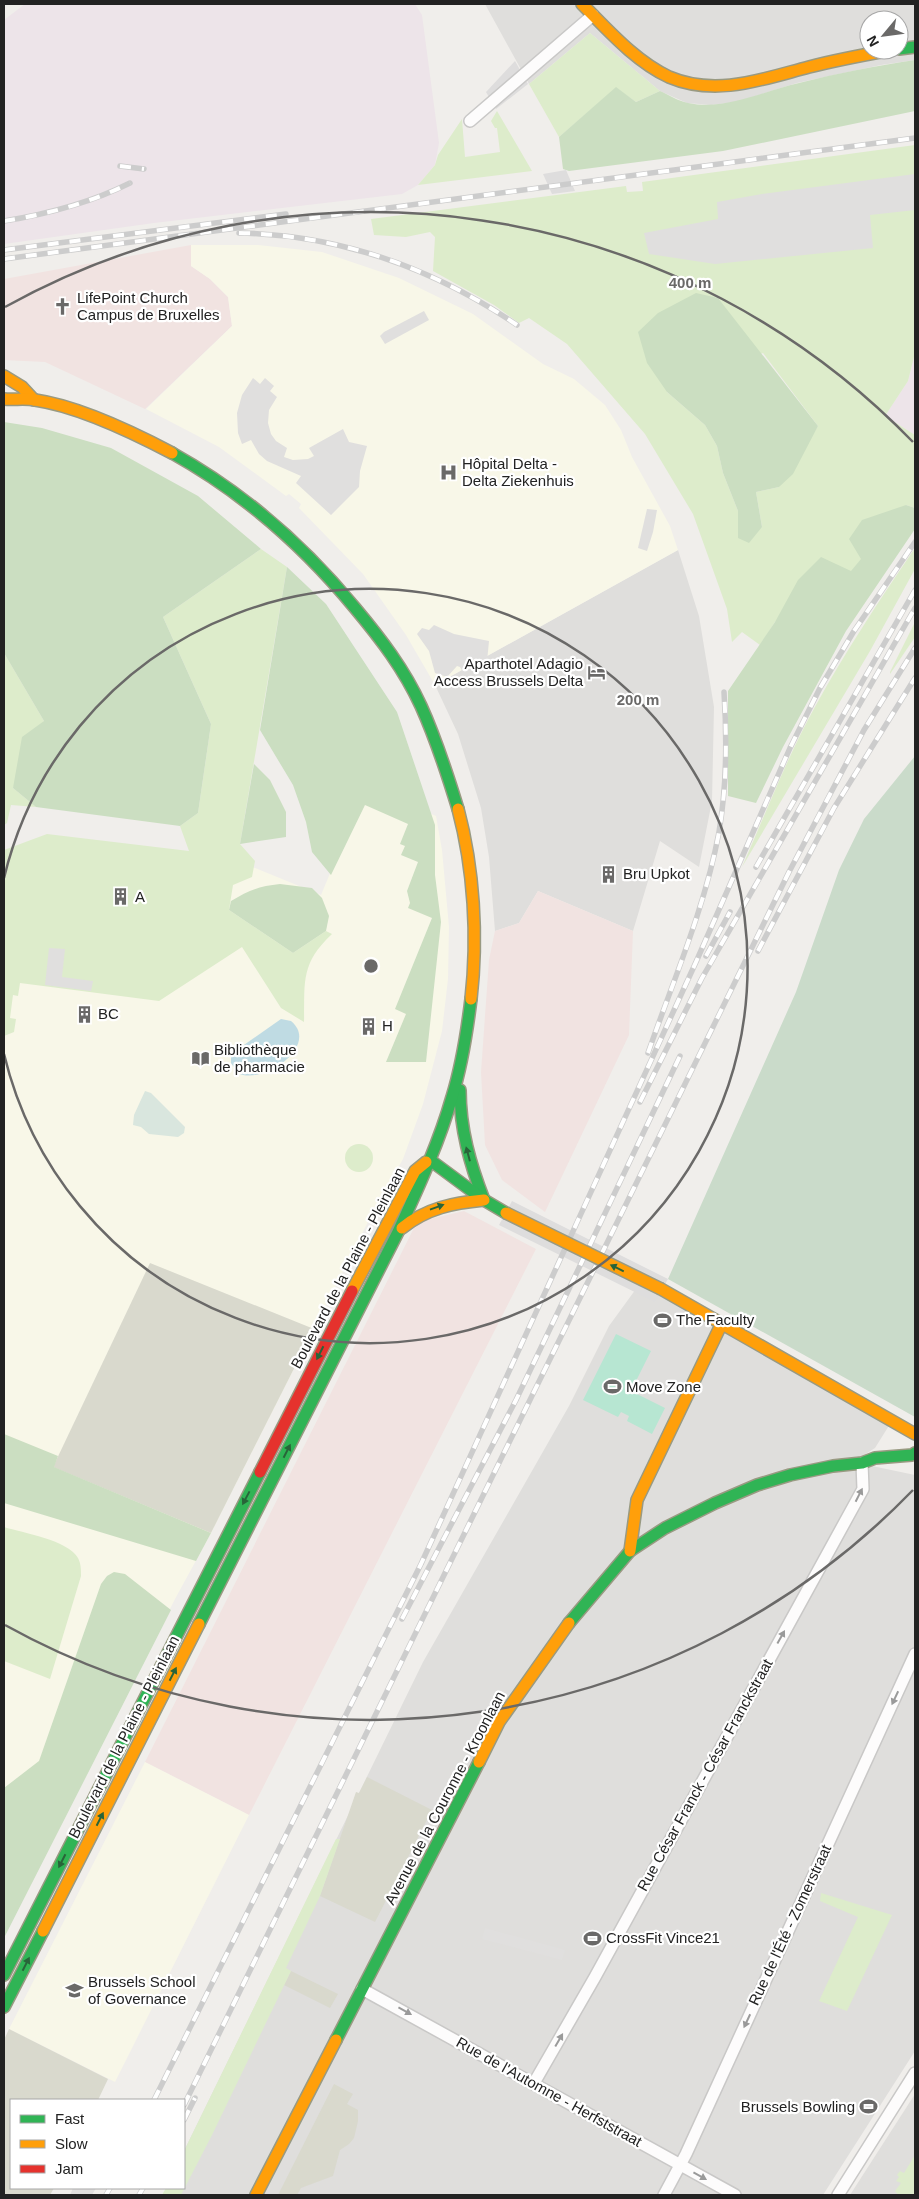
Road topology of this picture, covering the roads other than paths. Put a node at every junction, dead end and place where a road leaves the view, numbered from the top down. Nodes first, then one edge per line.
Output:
1 (582, 4) edge
2 (593, 15) junction
3 (859, 55) edge
4 (470, 121) dead end
5 (4, 376) edge
6 (4, 386) edge
7 (22, 387) junction
8 (4, 399) edge
9 (34, 400) junction
10 (460, 1066) junction
11 (430, 1160) junction
12 (484, 1200) junction
13 (398, 1232) junction
14 (722, 1323) junction
15 (915, 1434) edge
16 (915, 1453) edge
17 (862, 1463) junction
18 (915, 1465) edge
19 (258, 1474) junction
20 (272, 1481) junction
21 (630, 1551) junction
22 (915, 1654) edge
23 (4, 1975) edge
24 (362, 1989) junction
25 (4, 2007) edge
26 (915, 2073) edge
27 (534, 2083) junction
28 (681, 2164) junction
29 (256, 2195) edge
30 (664, 2195) edge
31 (735, 2195) edge
32 (838, 2195) edge

1 - 2 main road
2 - 3 main road
2 - 4 street
5 - 7 main road
6 - 7 main road
7 - 9 main road
8 - 9 main road
9 - 10 main road
10 - 11 main road
12 -> 10 main road
11 - 12 main road
11 - 13 main road, Boulevard de la Plaine - Pleinlaan
11 -> 19 main road, Boulevard de la Plaine - Pleinlaan
13 -> 12 main road
14 -> 12 main road, bridge
20 -> 13 main road, Boulevard de la Plaine - Pleinlaan
14 - 15 main road
14 - 21 main road
16 - 17 main road, Avenue de la Couronne - Kroonlaan
17 - 18 main road, Avenue de la Couronne - Kroonlaan
17 - 21 main road, Avenue de la Couronne - Kroonlaan
27 -> 17 street, Rue César Franck - César Franckstraat
19 - 20 street
19 -> 23 main road, Boulevard de la Plaine - Pleinlaan
25 -> 20 main road, Boulevard de la Plaine - Pleinlaan
21 - 24 main road, Avenue de la Couronne - Kroonlaan
22 -> 28 street, Rue de l'Été - Zomerstraat
24 -> 27 street, Rue de l'Automne - Herfststraat
24 - 29 main road, Avenue de la Couronne - Kroonlaan
26 - 32 street
27 - 28 street, Rue de l'Automne - Herfststraat
28 - 30 street, Rue de l'Été - Zomerstraat
28 -> 31 street, Rue de l'Automne - Herfststraat

